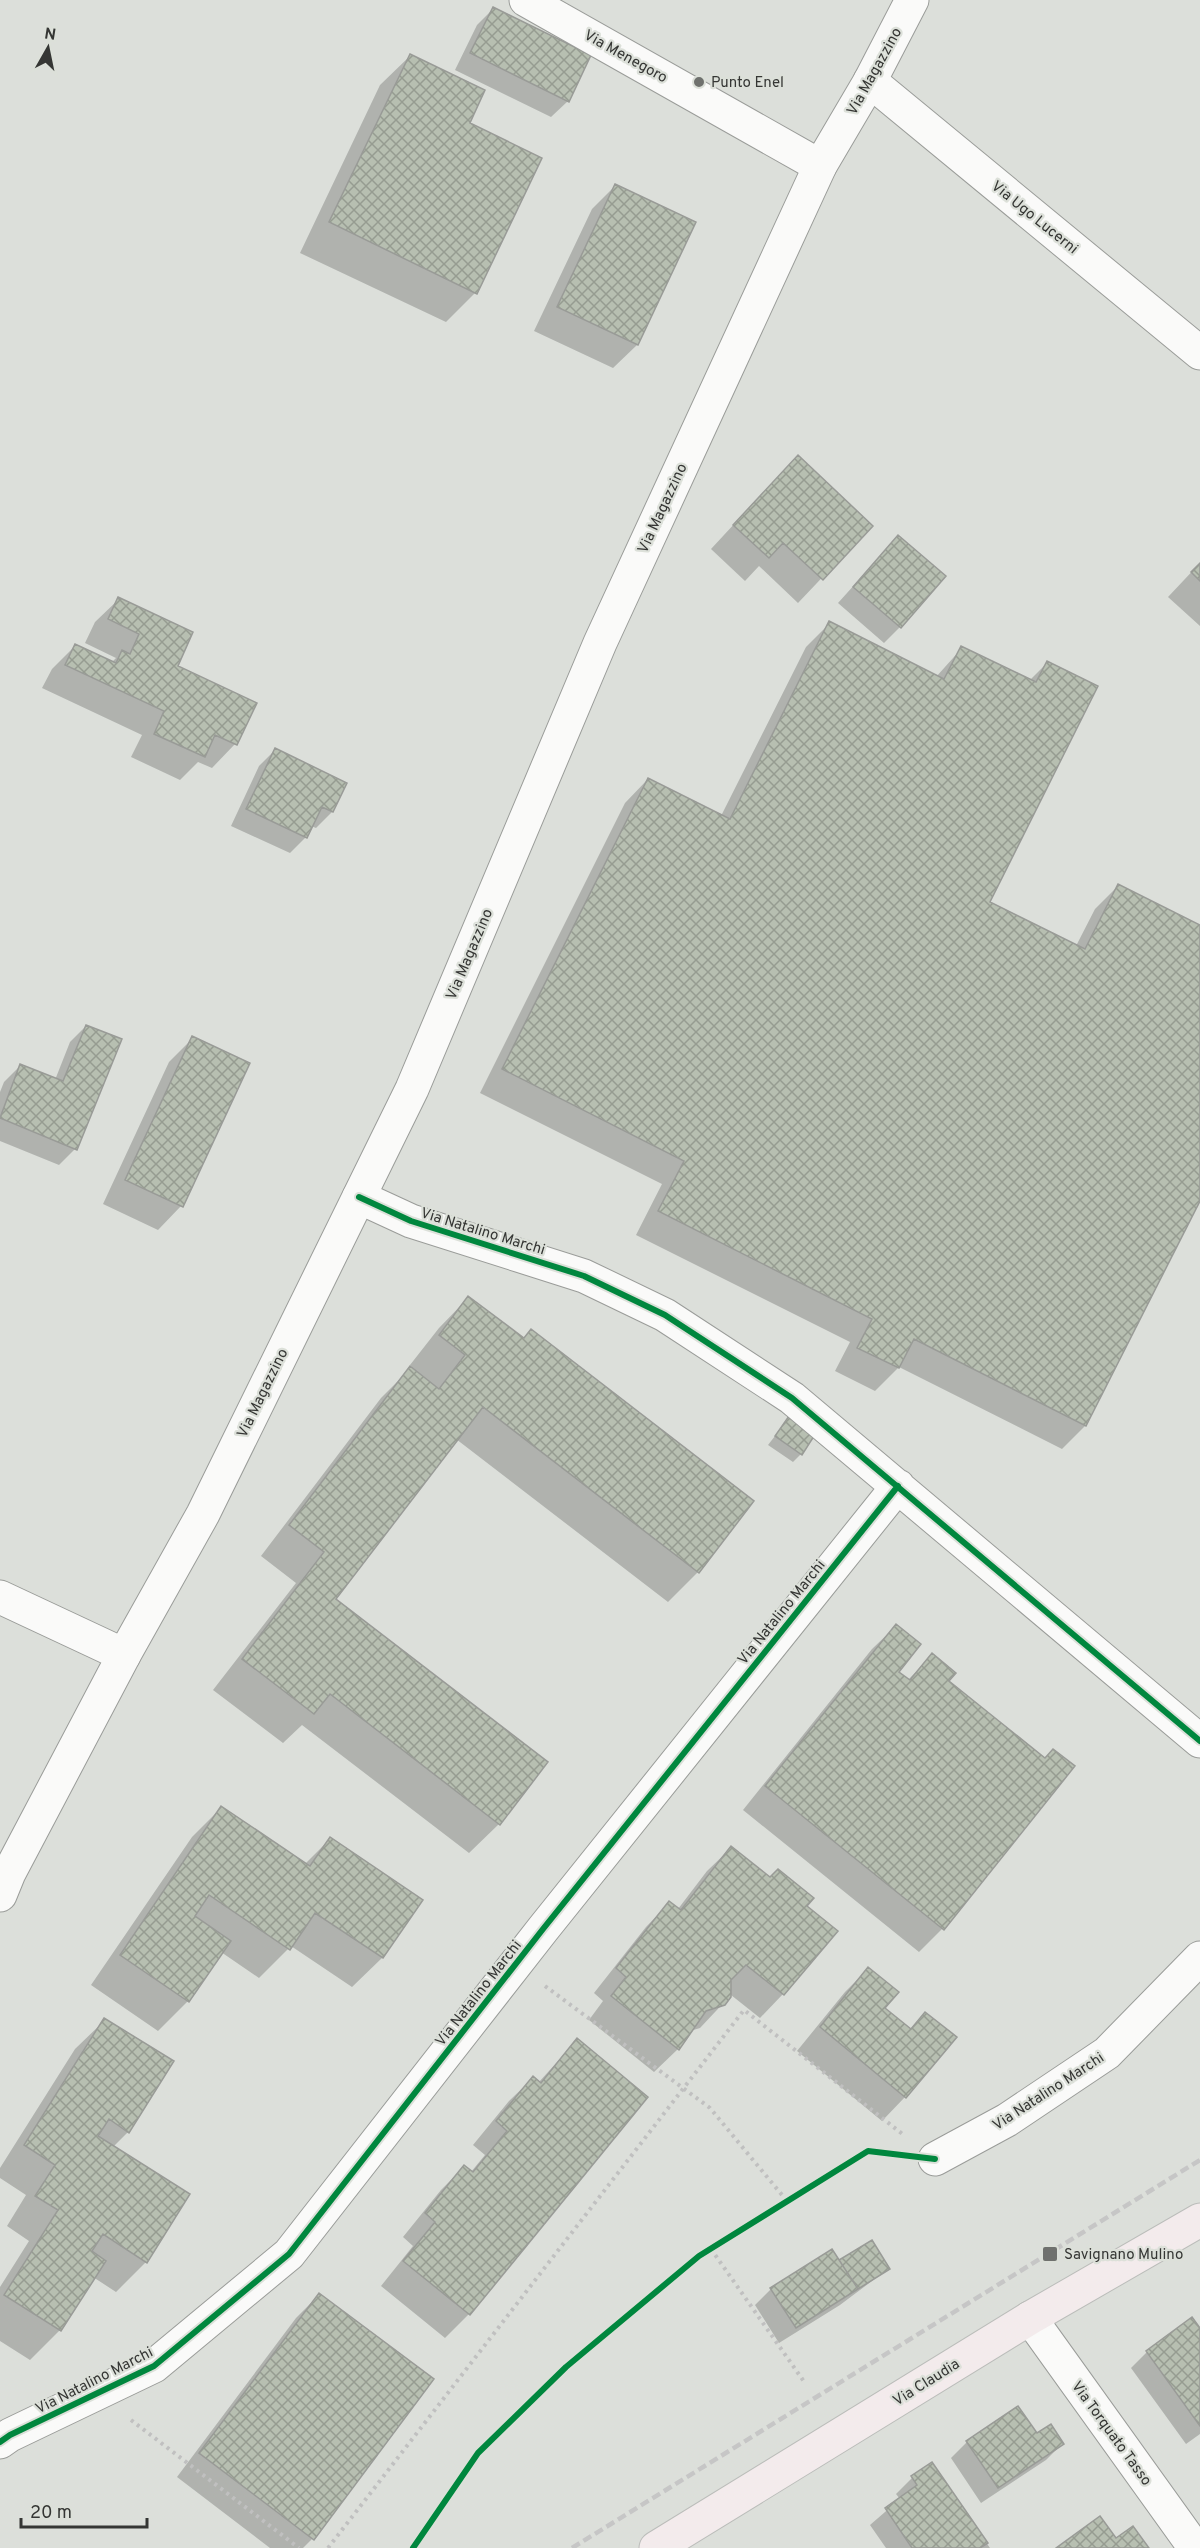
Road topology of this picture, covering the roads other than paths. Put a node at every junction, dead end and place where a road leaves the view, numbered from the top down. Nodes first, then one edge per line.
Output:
1 (526, 0) edge
2 (912, 0) edge
3 (870, 81) junction
4 (820, 166) junction
5 (1200, 353) edge
6 (359, 1197) junction
7 (898, 1486) junction
8 (0, 1597) edge
9 (124, 1655) junction
10 (1200, 1742) edge
11 (0, 1895) edge
12 (1200, 1958) edge
13 (935, 2159) road end
14 (1200, 2220) edge
15 (1030, 2318) junction
16 (3, 2436) edge
17 (656, 2548) edge
18 (1195, 2548) edge

1 - 4 street, Via Menegoro
2 - 3 street, Via Magazzino
3 - 4 street, Via Magazzino
3 - 5 street, Via Ugo Lucerni
4 - 6 street, Via Magazzino
6 - 7 street, Via Natalino Marchi
6 - 9 street, Via Magazzino
7 - 10 street, Via Natalino Marchi
7 - 16 street, Via Natalino Marchi
8 - 9 street
9 - 11 street, Via Magazzino
12 - 13 street, Via Natalino Marchi
14 - 15 main road, Via Claudia
15 - 17 main road, Via Claudia
15 - 18 street, Via Torquato Tasso

